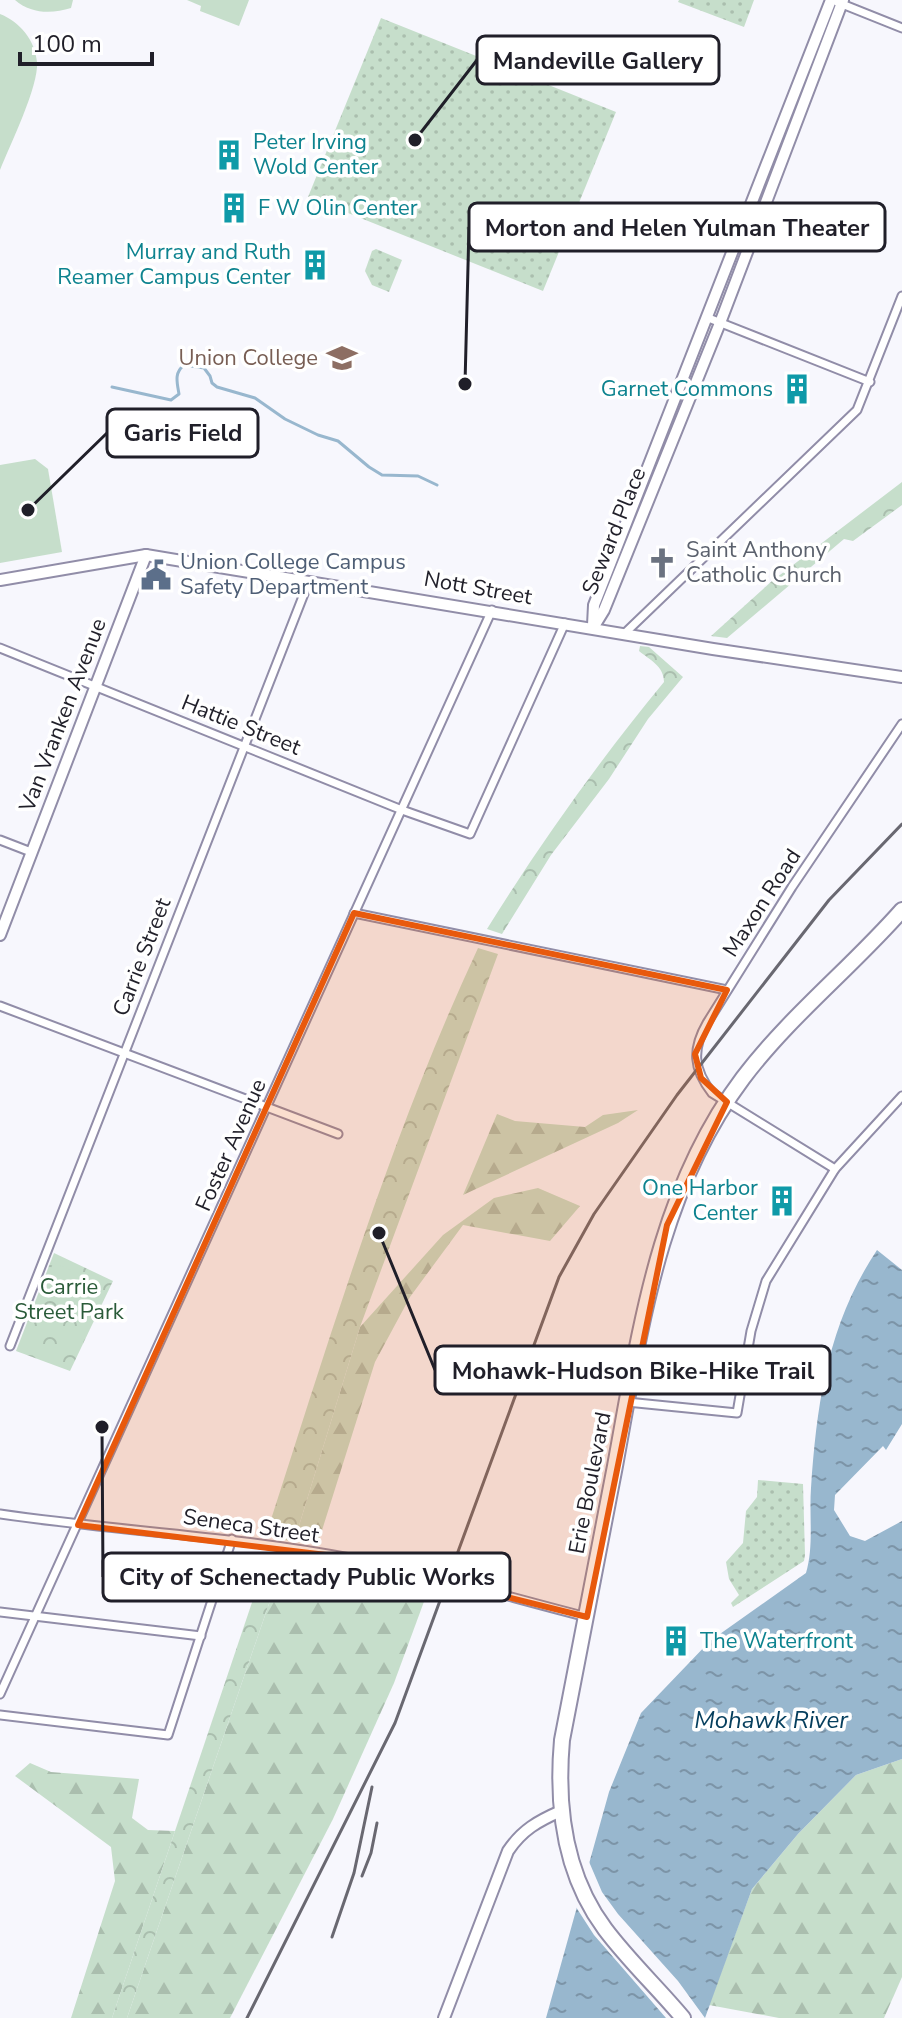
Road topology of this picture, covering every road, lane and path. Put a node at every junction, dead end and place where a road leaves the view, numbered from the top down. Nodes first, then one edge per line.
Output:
1 (837, 1) edge
2 (902, 28) edge
3 (902, 296) edge
4 (706, 317) junction
5 (898, 318) edge
6 (720, 323) junction
7 (870, 382) junction
8 (146, 555) junction
9 (0, 580) edge
10 (309, 581) junction
11 (492, 610) junction
12 (565, 623) junction
13 (593, 628) junction
14 (624, 634) junction
15 (0, 648) edge
16 (902, 677) edge
17 (95, 686) junction
18 (902, 724) edge
19 (245, 745) junction
20 (402, 810) junction
21 (0, 840) edge
22 (31, 852) junction
23 (902, 910) edge
24 (354, 913) junction
25 (0, 935) edge
26 (727, 990) junction
27 (0, 1006) edge
28 (124, 1051) junction
29 (902, 1096) edge
30 (727, 1102) junction
31 (268, 1108) junction
32 (338, 1134) dead end
33 (835, 1169) junction
34 (10, 1346) dead end
35 (627, 1402) junction
36 (0, 1514) edge
37 (78, 1525) junction
38 (232, 1539) junction
39 (0, 1612) edge
40 (36, 1617) junction
41 (587, 1617) junction
42 (201, 1636) junction
43 (0, 1694) edge
44 (0, 1715) edge
45 (561, 1817) junction
46 (444, 2018) edge
47 (683, 2018) edge

1 - 2 street
1 - 4 street, Seward Place
1 - 6 street, Seward Place
3 - 5 street
4 - 6 street
4 - 13 street, Seward Place
5 - 7 street
6 - 7 street
6 - 13 street, Seward Place
7 - 14 street
8 - 9 street, Nott Street
8 - 10 street, Nott Street
8 - 17 street, Van Vranken Avenue
10 - 11 street, Nott Street
10 - 19 street, Carrie Street
11 - 12 street, Nott Street
11 - 20 street, Foster Avenue
12 - 13 street, Nott Street
12 - 20 street, Hattie Street
13 - 14 street, Nott Street
14 - 16 street, Nott Street
15 - 17 street, Hattie Street
17 - 19 street, Hattie Street
17 - 22 street, Van Vranken Avenue
18 - 26 street, Maxon Road
19 - 20 street, Hattie Street
19 - 28 street, Carrie Street
20 - 24 street, Foster Avenue
21 - 22 street
22 - 25 street, Van Vranken Avenue
23 - 30 highway, Erie Boulevard
24 - 26 street
24 - 31 street, Foster Avenue
26 - 30 street, Maxon Road
27 - 28 street
28 - 31 street
28 - 34 street, Carrie Street
29 - 33 street
30 - 33 street, Maxon Road
30 - 35 highway, Erie Boulevard
31 - 32 street
31 - 37 street, Foster Avenue
33 - 35 street
35 - 41 highway, Erie Boulevard
36 - 37 street, Seneca Street
37 - 38 street, Seneca Street
37 - 40 street, Foster Avenue
38 - 41 street, Seneca Street
38 - 42 street
39 - 40 street
40 - 42 street
40 - 43 street, Foster Avenue
41 - 45 highway, Erie Boulevard
42 - 44 street
45 - 46 street
45 - 47 highway, Erie Boulevard

